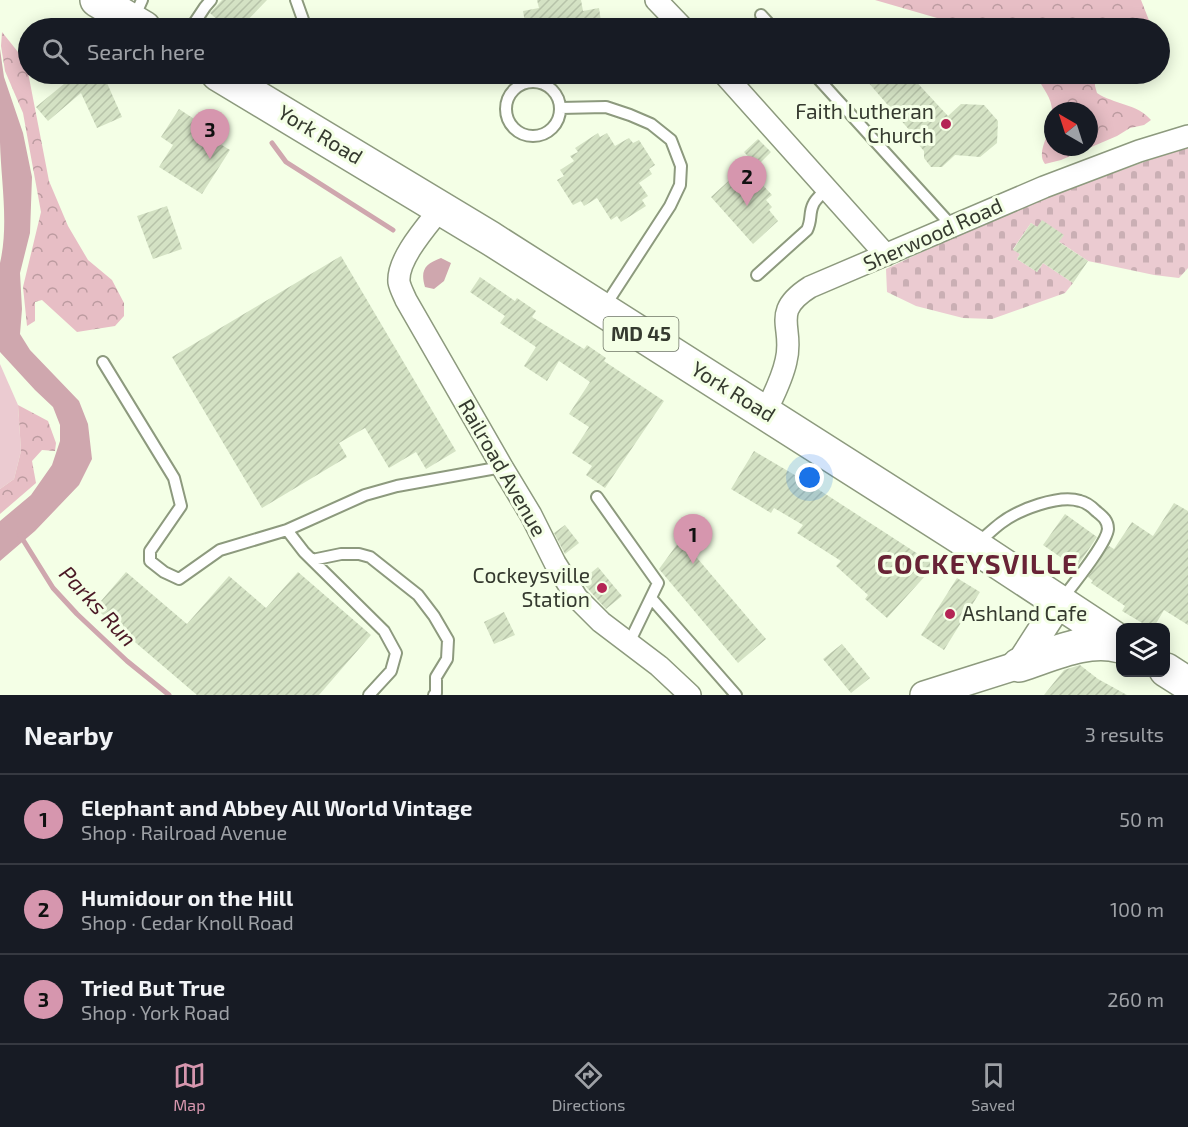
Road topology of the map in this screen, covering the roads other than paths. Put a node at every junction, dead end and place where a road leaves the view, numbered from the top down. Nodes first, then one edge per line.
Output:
1 (97, 0) edge
2 (211, 0) edge
3 (296, 0) edge
4 (656, 0) edge
5 (761, 15) dead end
6 (140, 17) edge
7 (198, 18) edge
8 (302, 18) edge
9 (673, 18) edge
10 (764, 18) edge
11 (236, 84) edge
12 (522, 84) edge
13 (543, 84) edge
14 (733, 84) edge
15 (823, 84) edge
16 (560, 108) junction
17 (1188, 136) edge
18 (827, 189) junction
19 (441, 208) junction
20 (952, 226) junction
21 (886, 255) junction
22 (757, 275) dead end
23 (602, 309) junction
24 (104, 362) dead end
25 (765, 413) junction
26 (502, 467) junction
27 (597, 497) dead end
28 (287, 530) junction
29 (974, 546) junction
30 (312, 560) junction
31 (651, 598) junction
32 (1059, 603) junction
33 (1116, 641) edge
34 (629, 644) junction
35 (1116, 644) edge
36 (1019, 665) junction
37 (1170, 673) edge
38 (1188, 684) edge
39 (369, 695) edge
40 (434, 695) edge
41 (690, 695) edge
42 (736, 695) edge
43 (924, 695) edge

1 - 6 main road
2 - 7 lane
3 - 8 lane
4 - 9 street
5 - 10 lane
11 - 19 main road, York Road / MD 45
12 - 16 lane
13 - 16 lane
14 - 18 street
15 - 20 lane
16 - 23 lane
17 - 20 street, Sherwood Road
18 - 21 street
18 - 22 lane
19 - 23 main road, York Road / MD 45
19 - 26 street, Railroad Avenue
20 - 21 street, Sherwood Road
21 - 25 street, Sherwood Road
23 - 25 main road, York Road / MD 45
24 - 28 lane
25 - 29 main road, York Road / MD 45
26 - 28 lane
26 - 34 street, Railroad Avenue
27 - 31 lane
28 - 30 lane
29 - 32 main road, York Road / MD 45
29 - 32 lane
30 - 39 lane
30 - 40 lane
31 - 34 lane
31 - 42 lane
32 - 33 main road, York Road / MD 45
32 - 36 street
34 - 41 street, Railroad Avenue
35 - 36 main road
36 - 43 street
37 - 38 main road

